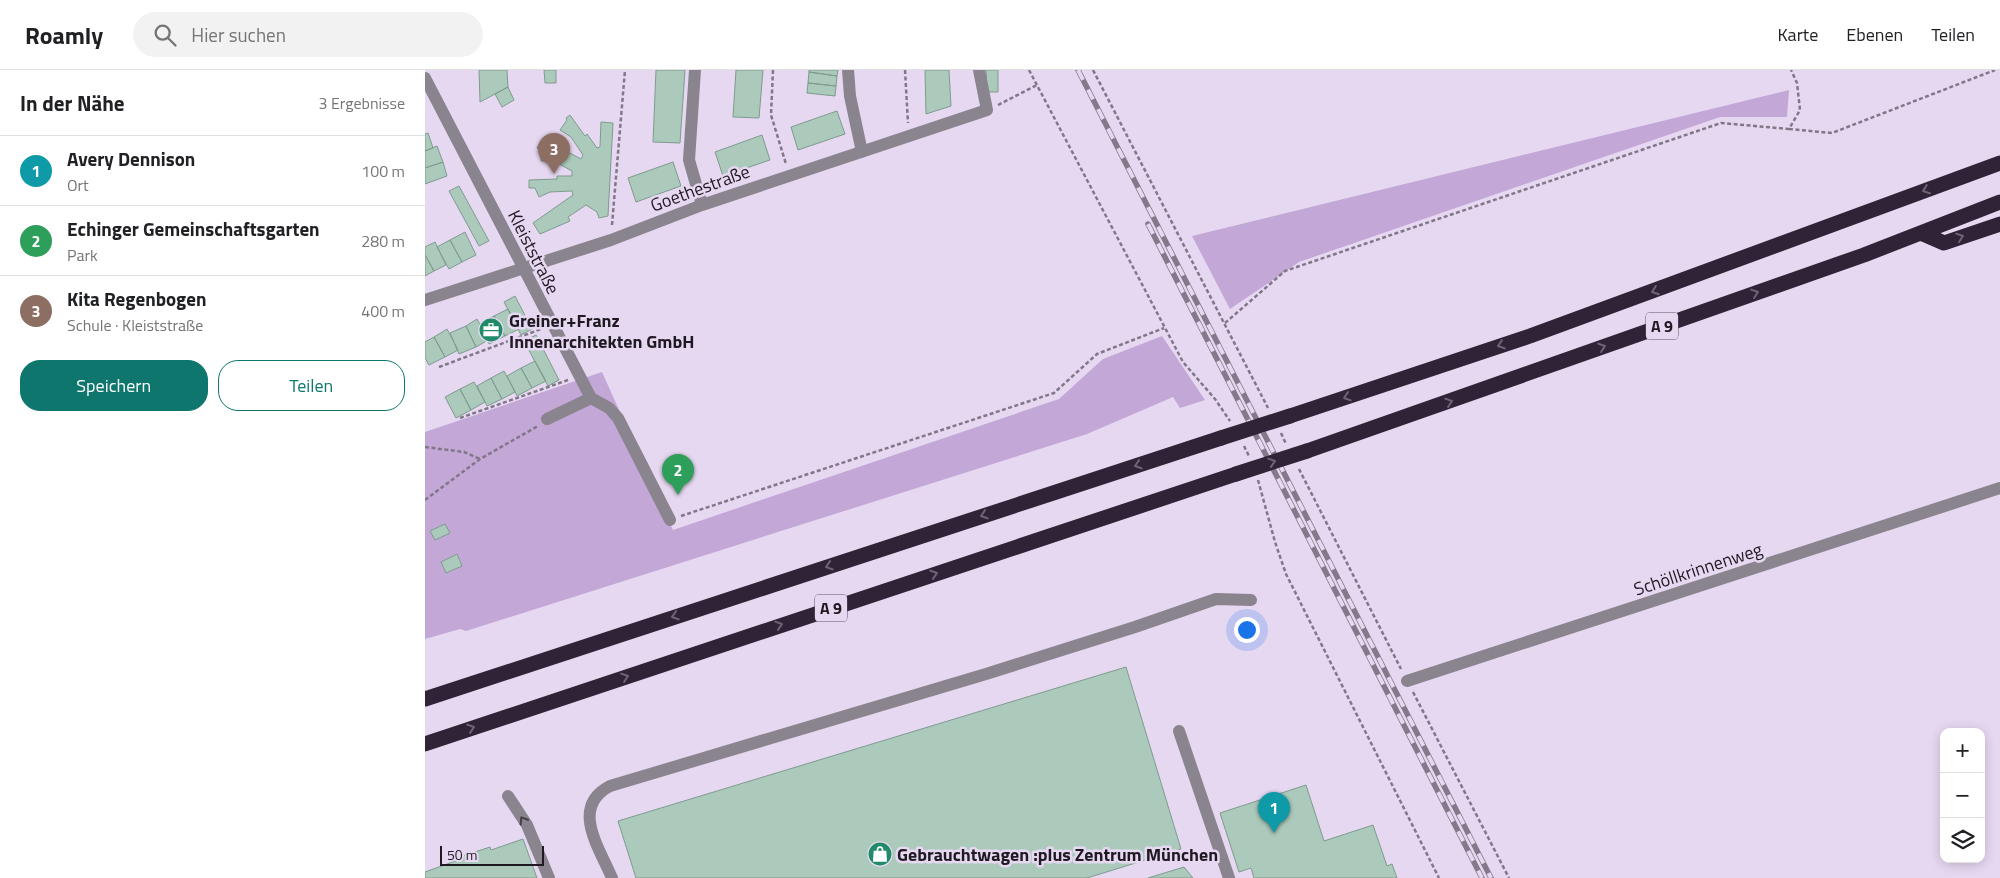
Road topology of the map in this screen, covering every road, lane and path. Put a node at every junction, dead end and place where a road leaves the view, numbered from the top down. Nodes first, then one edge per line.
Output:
1 (625, 70) edge
2 (695, 70) edge
3 (773, 70) edge
4 (848, 70) edge
5 (905, 70) edge
6 (979, 70) edge
7 (1093, 70) edge
8 (1791, 70) edge
9 (1995, 70) edge
10 (425, 78) edge
11 (1037, 85) dead end
12 (987, 110) junction
13 (1789, 129) junction
14 (909, 136) junction
15 (862, 152) junction
16 (2000, 158) edge
17 (2000, 163) edge
18 (1972, 173) junction
19 (789, 175) junction
20 (2000, 202) edge
21 (701, 205) junction
22 (2000, 224) edge
23 (1921, 233) junction
24 (611, 240) junction
25 (522, 268) junction
26 (425, 300) edge
27 (1225, 324) junction
28 (552, 325) junction
29 (1164, 328) dead end
30 (439, 367) dead end
31 (579, 376) junction
32 (591, 398) junction
33 (1269, 411) dead end
34 (459, 418) dead end
35 (547, 419) joint
36 (1278, 428) dead end
37 (1287, 446) dead end
38 (425, 447) edge
39 (480, 459) junction
40 (1296, 463) dead end
41 (2000, 488) edge
42 (425, 500) edge
43 (670, 520) joint
44 (1251, 600) dead end
45 (1407, 682) junction
46 (425, 699) edge
47 (1179, 731) dead end
48 (425, 744) edge
49 (508, 796) dead end
50 (549, 878) edge
51 (612, 878) edge
52 (1229, 878) edge
53 (1509, 878) edge

1 - 24 path
2 - 21 street
3 - 19 path
4 - 15 street
5 - 14 path
6 - 12 street
7 - 27 path
8 - 13 path
9 - 13 path
10 - 25 street, Kleiststraße
11 - 12 path
12 - 14 street, Goethestraße
13 - 27 path
14 - 15 street, Goethestraße
15 - 19 street, Goethestraße
16 - 18 highway
17 - 18 highway, A 9
18 -> 46 highway, A 9, bridge
19 - 21 street, Goethestraße
20 - 23 highway, A 9
21 - 24 street, Goethestraße
23 -> 22 highway
48 -> 23 highway, A 9, bridge
24 - 25 street, Goethestraße
25 - 26 street, Goethestraße
25 - 28 street, Kleiststraße
27 - 33 path
28 - 30 path
28 - 31 street, Kleiststraße
29 - 43 path
31 - 32 street, Kleiststraße
31 - 34 path
32 - 35 street
32 - 43 street
35 - 39 path
36 - 37 path
38 - 39 path
39 - 42 path
40 - 45 path
41 - 45 street, Schöllkrinnenweg
44 - 51 street
45 - 53 path
47 - 52 street
50 -> 49 street

